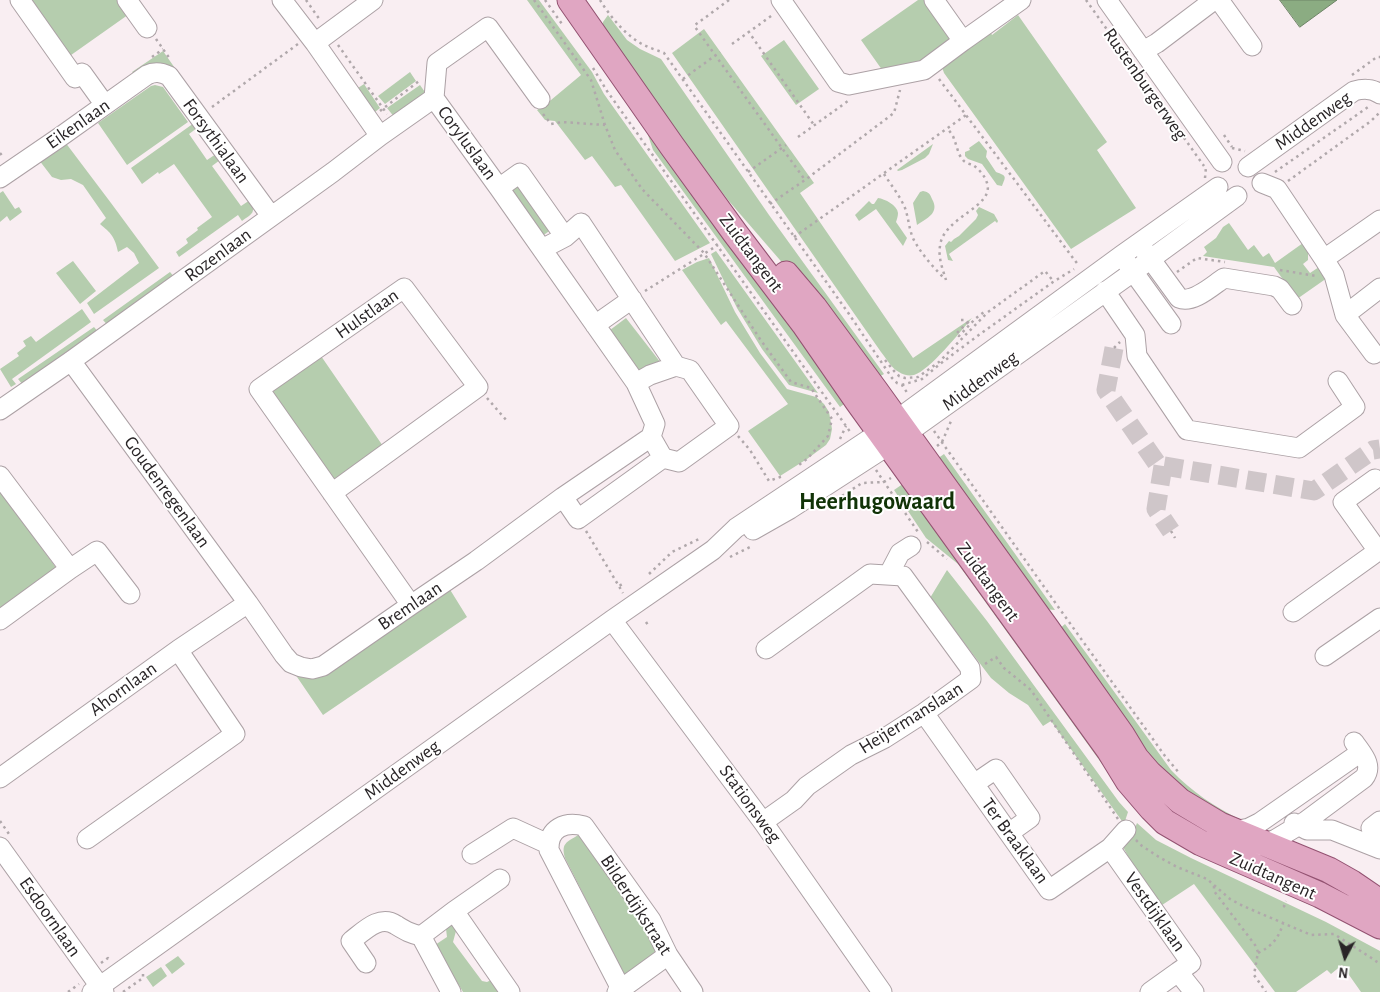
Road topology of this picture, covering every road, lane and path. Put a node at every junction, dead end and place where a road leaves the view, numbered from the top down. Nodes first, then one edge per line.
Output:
1 (20, 0) edge
2 (127, 0) edge
3 (282, 0) edge
4 (306, 0) edge
5 (373, 0) edge
6 (534, 0) edge
7 (545, 0) edge
8 (570, 0) edge
9 (600, 0) edge
10 (729, 0) edge
11 (934, 0) edge
12 (1020, 0) edge
13 (1086, 0) edge
14 (1107, 0) edge
15 (1214, 0) edge
16 (1219, 0) edge
17 (783, 3) edge
18 (147, 28) dead end
19 (566, 29) dead end
20 (748, 32) junction
21 (318, 37) junction
22 (963, 41) junction
23 (732, 44) dead end
24 (1252, 46) dead end
25 (1143, 51) junction
26 (720, 52) dead end
27 (716, 56) junction
28 (591, 65) dead end
29 (930, 66) junction
30 (158, 72) joint
31 (904, 74) junction
32 (683, 79) junction
33 (862, 82) junction
34 (434, 98) junction
35 (1378, 98) edge
36 (540, 100) joint
37 (105, 105) junction
38 (1380, 112) edge
39 (198, 116) junction
40 (966, 116) junction
41 (605, 125) junction
42 (814, 125) junction
43 (948, 129) junction
44 (388, 130) junction
45 (798, 137) dead end
46 (786, 146) dead end
47 (782, 148) junction
48 (1245, 158) junction
49 (1220, 159) junction
50 (748, 172) junction
51 (884, 174) junction
52 (1, 175) edge
53 (804, 180) junction
54 (1211, 185) junction
55 (1270, 186) junction
56 (499, 188) junction
57 (1238, 196) junction
58 (770, 204) junction
59 (271, 216) junction
60 (1380, 220) edge
61 (565, 237) junction
62 (794, 237) junction
63 (1139, 243) junction
64 (718, 245) junction
65 (542, 249) junction
66 (704, 253) junction
67 (1122, 255) junction
68 (1324, 258) junction
69 (1150, 259) junction
70 (1079, 266) dead end
71 (1133, 272) junction
72 (1380, 288) edge
73 (1104, 292) junction
74 (1064, 297) junction
75 (632, 299) junction
76 (1292, 305) dead end
77 (1345, 314) junction
78 (961, 320) dead end
79 (971, 324) junction
80 (1171, 324) dead end
81 (595, 325) junction
82 (1374, 354) dead end
83 (885, 360) dead end
84 (71, 361) junction
85 (676, 366) junction
86 (897, 374) junction
87 (892, 378) junction
88 (1338, 381) dead end
89 (636, 383) junction
90 (478, 387) junction
91 (910, 396) dead end
92 (0, 410) edge
93 (507, 421) dead end
94 (729, 426) junction
95 (931, 426) dead end
96 (893, 433) junction
97 (854, 436) dead end
98 (651, 437) junction
99 (663, 458) junction
100 (874, 467) dead end
101 (792, 471) dead end
102 (0, 476) edge
103 (784, 476) dead end
104 (1375, 479) dead end
105 (884, 482) dead end
106 (332, 493) junction
107 (563, 498) junction
108 (578, 520) junction
109 (1171, 531) tunnel mouth
110 (1175, 538) dead end
111 (911, 546) dead end
112 (70, 570) junction
113 (889, 574) junction
114 (620, 584) dead end
115 (623, 589) dead end
116 (130, 594) dead end
117 (624, 595) dead end
118 (248, 603) junction
119 (410, 605) junction
120 (1293, 612) dead end
121 (1380, 618) edge
122 (0, 620) edge
123 (612, 620) junction
124 (262, 624) joint
125 (766, 649) dead end
126 (178, 650) junction
127 (1325, 656) dead end
128 (924, 713) junction
129 (0, 778) edge
130 (1186, 779) dead end
131 (974, 784) junction
132 (1013, 794) junction
133 (992, 809) junction
134 (1275, 813) junction
135 (1380, 821) edge
136 (763, 822) junction
137 (1126, 830) dead end
138 (1233, 831) junction
139 (1288, 831) junction
140 (1009, 833) junction
141 (87, 839) dead end
142 (548, 844) junction
143 (1201, 844) junction
144 (1380, 844) edge
145 (0, 846) edge
146 (1110, 848) junction
147 (1380, 850) edge
148 (472, 854) dead end
149 (1274, 876) junction
150 (500, 879) dead end
151 (1214, 886) dead end
152 (1287, 899) dead end
153 (1380, 902) edge
154 (1285, 907) dead end
155 (454, 910) junction
156 (1283, 924) dead end
157 (1380, 926) edge
158 (421, 936) junction
159 (1258, 953) junction
160 (668, 955) junction
161 (366, 963) dead end
162 (143, 972) dead end
163 (1178, 972) junction
164 (93, 989) edge
165 (619, 991) edge
166 (68, 992) edge
167 (123, 992) edge
168 (451, 992) edge
169 (510, 992) edge
170 (693, 992) edge
171 (882, 992) edge
172 (1150, 992) edge
173 (1194, 992) edge
174 (1266, 992) edge

1 - 37 street
2 - 18 street
3 - 21 street
4 - 21 path
5 - 21 street
6 - 41 path
7 - 19 path
8 - 96 main road, Zuidtangent
9 - 32 path
10 - 27 path
11 - 22 street
12 - 22 street
13 - 49 path, Rustenburgerweg
14 - 25 street, Rustenburgerweg
15 - 25 street
16 - 24 street
17 - 20 path
17 - 33 street
20 - 23 path
20 - 42 path
21 - 39 path
21 - 44 street
21 - 44 path
22 - 29 street
25 - 49 street, Rustenburgerweg
26 - 27 path
27 - 32 path
27 - 47 path
28 - 64 path
29 - 31 street
29 - 40 path
30 - 37 street, Eikenlaan
30 - 39 street, Forsythialaan
31 - 33 street
31 - 53 path
32 - 50 path
33 - 42 path
34 - 36 street
34 - 44 street, Rozenlaan
34 - 56 street, Coryluslaan
35 - 48 street, Middenweg
35 - 55 path, Middenweg
36 - 41 path
37 - 52 street, Eikenlaan
38 - 55 path
39 - 59 street, Forsythialaan
40 - 43 path
40 - 70 path
41 - 66 path
42 - 45 path
43 - 51 path
43 - 51 path
44 - 59 street, Rozenlaan
46 - 47 path
47 - 50 path
47 - 53 path
48 - 49 path
48 - 49 street
48 - 57 street, Middenweg
49 - 54 path
49 - 54 street
50 - 58 path
51 - 62 path
53 - 58 path
54 - 57 street
54 - 63 street, Middenweg
55 - 68 street
56 - 61 street, Coryluslaan
56 - 65 street, Coryluslaan
57 - 69 street, Middenweg
58 - 62 path
59 - 84 street, Rozenlaan
60 - 68 street
61 - 65 street
61 - 75 street
62 - 87 path
63 - 67 street, Middenweg
63 - 69 street
64 - 66 path
64 - 97 path
65 - 81 street, Coryluslaan
66 - 75 path
66 - 101 path
67 - 71 street
67 - 74 street, Middenweg
68 - 77 street
69 - 71 street, Middenweg
69 - 76 street
71 - 73 street, Middenweg
71 - 80 street
72 - 77 street
73 - 88 street
73 - 96 street, Middenweg
74 - 79 path
74 - 96 street, Middenweg
75 - 81 street
75 - 85 street
77 - 82 street
78 - 79 path
79 - 79 path
79 - 86 path
81 - 89 street, Coryluslaan
83 - 86 path
84 - 92 street, Rozenlaan
84 - 118 street, Goudenregenlaan
85 - 89 street
85 - 94 street
86 - 87 path
87 - 91 path
89 - 98 street
90 - 93 path
90 - 106 street
90 - 106 street, Hulstlaan
94 - 99 street
94 - 103 path
95 - 130 path
96 - 123 street, Middenweg
96 - 138 main road, Zuidtangent
96 - 143 main road, Zuidtangent
98 - 99 street
98 - 107 street, Bremlaan
99 - 108 street
100 - 105 path
102 - 112 street
104 - 120 street
106 - 119 street, Hulstlaan
107 - 108 street
107 - 119 street, Bremlaan
108 - 117 path
109 - 110 path
111 - 113 street
112 - 116 street
112 - 122 street
113 - 125 street
113 - 128 street, Heijermanslaan
114 - 115 path
118 - 124 street, Goudenregenlaan
118 - 126 street, Ahornlaan
119 - 124 street, Bremlaan
121 - 127 street
123 - 136 street, Stationsweg
123 - 164 street, Middenweg
126 - 129 street, Ahornlaan
126 - 141 street
128 - 131 street, Ter Braaklaan
128 - 136 street, Heijermanslaan
131 - 132 street
131 - 133 street, Ter Braaklaan
132 - 133 street
132 - 140 street
133 - 140 street, Ter Braaklaan
134 - 138 street
134 - 139 street
134 - 139 street
134 - 139 street
135 - 144 street
136 - 171 street, Stationsweg
137 - 146 street, Ter Braaklaan
138 - 139 main road, Zuidtangent
139 - 143 street
139 - 147 street
139 - 149 street
139 - 153 main road, Zuidtangent
140 - 146 street, Ter Braaklaan
142 - 148 street
142 - 160 street, Bilderdijkstraat
142 - 165 street
143 - 149 main road, Zuidtangent
145 - 164 street, Esdoornlaan
146 - 163 street, Vestdijklaan
149 - 157 main road, Zuidtangent
150 - 155 street
151 - 159 path
152 - 154 path
155 - 158 street
155 - 169 street
156 - 159 path
158 - 161 street
158 - 168 street
159 - 174 path
160 - 165 street
160 - 170 street, Bilderdijkstraat
162 - 167 path
163 - 172 street, Vestdijklaan
163 - 173 street, Vestdijklaan
164 - 166 path

